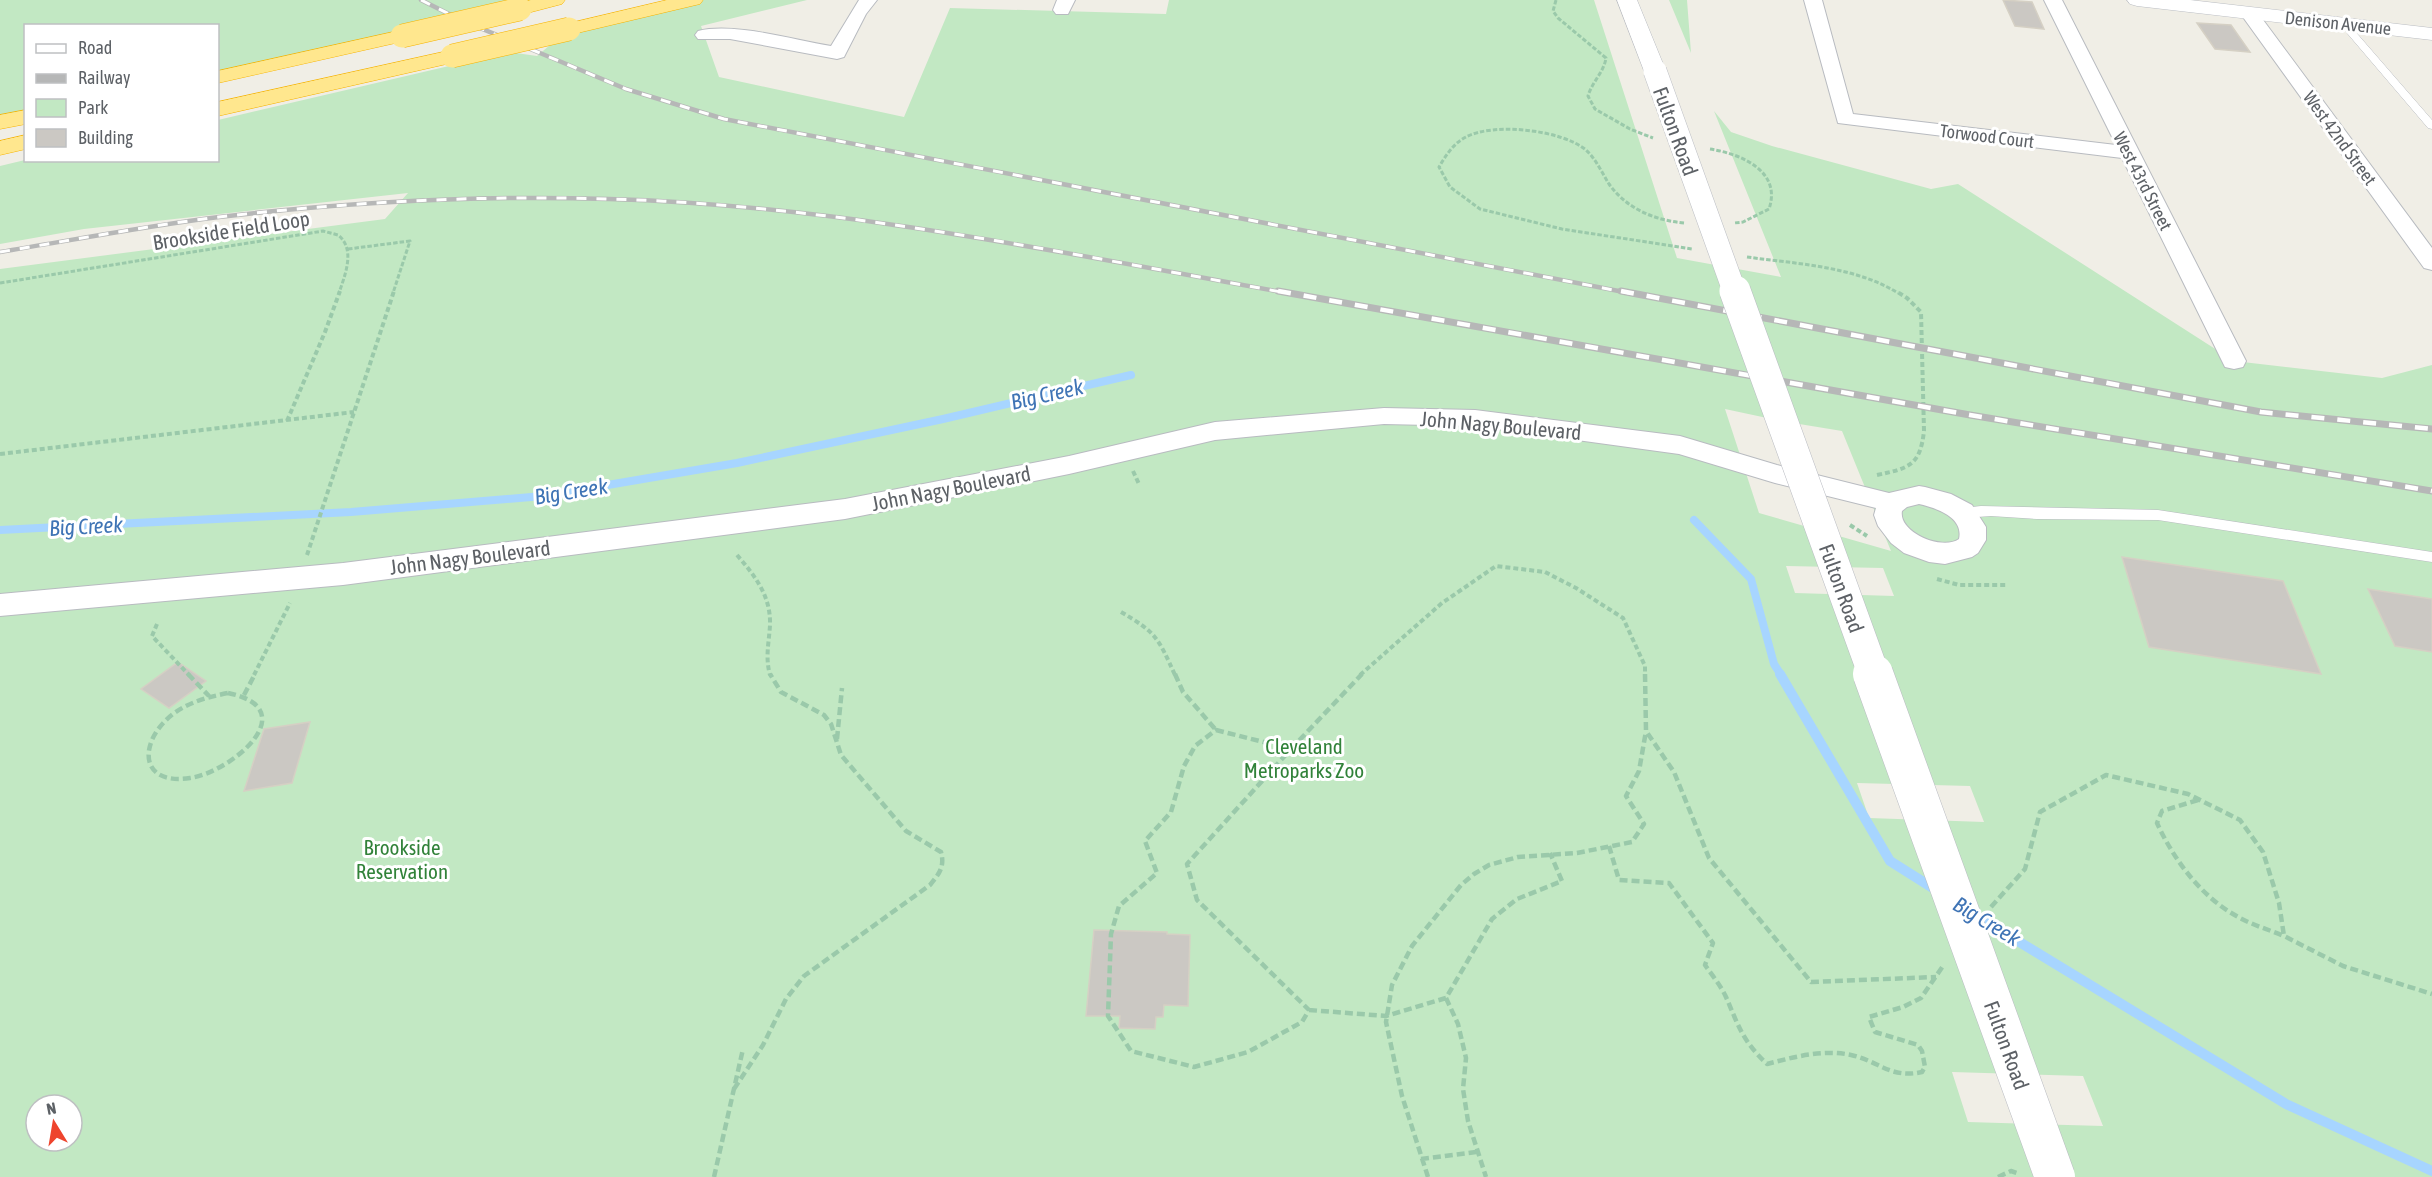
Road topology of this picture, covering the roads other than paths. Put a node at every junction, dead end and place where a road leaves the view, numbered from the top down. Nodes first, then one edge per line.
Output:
1 (555, 0) edge
2 (644, 0) edge
3 (693, 0) edge
4 (868, 0) edge
5 (1627, 0) edge
6 (1813, 0) edge
7 (2053, 0) edge
8 (2137, 0) edge
9 (2249, 13) junction
10 (2344, 24) junction
11 (561, 26) junction
12 (2432, 34) edge
13 (704, 35) dead end
14 (447, 53) junction
15 (219, 76) edge
16 (219, 101) edge
17 (219, 109) edge
18 (24, 117) edge
19 (0, 122) edge
20 (2432, 126) edge
21 (24, 142) edge
22 (0, 147) edge
23 (24, 150) edge
24 (2129, 153) junction
25 (0, 154) edge
26 (2432, 263) edge
27 (2234, 361) dead end
28 (1892, 503) junction
29 (1962, 513) junction
30 (2432, 557) edge
31 (0, 605) edge
32 (2055, 1177) edge

1 - 15 highway, bridge
2 - 11 highway
3 - 11 highway
4 - 13 street
5 - 32 main road, Fulton Road, bridge
6 - 24 street, Torwood Court
7 - 24 street, West 43rd Street
8 - 9 main road, Denison Avenue
9 - 10 main road, Denison Avenue
9 - 26 street, West 42nd Street
10 - 12 main road, Denison Avenue
10 - 20 lane
11 - 14 highway, bridge
14 - 16 highway
14 - 17 highway
18 - 19 highway
21 - 22 highway
23 - 25 highway
24 - 27 street, West 43rd Street
28 - 29 street, John Nagy Boulevard
28 - 29 street
28 - 31 street, John Nagy Boulevard
29 - 30 lane

